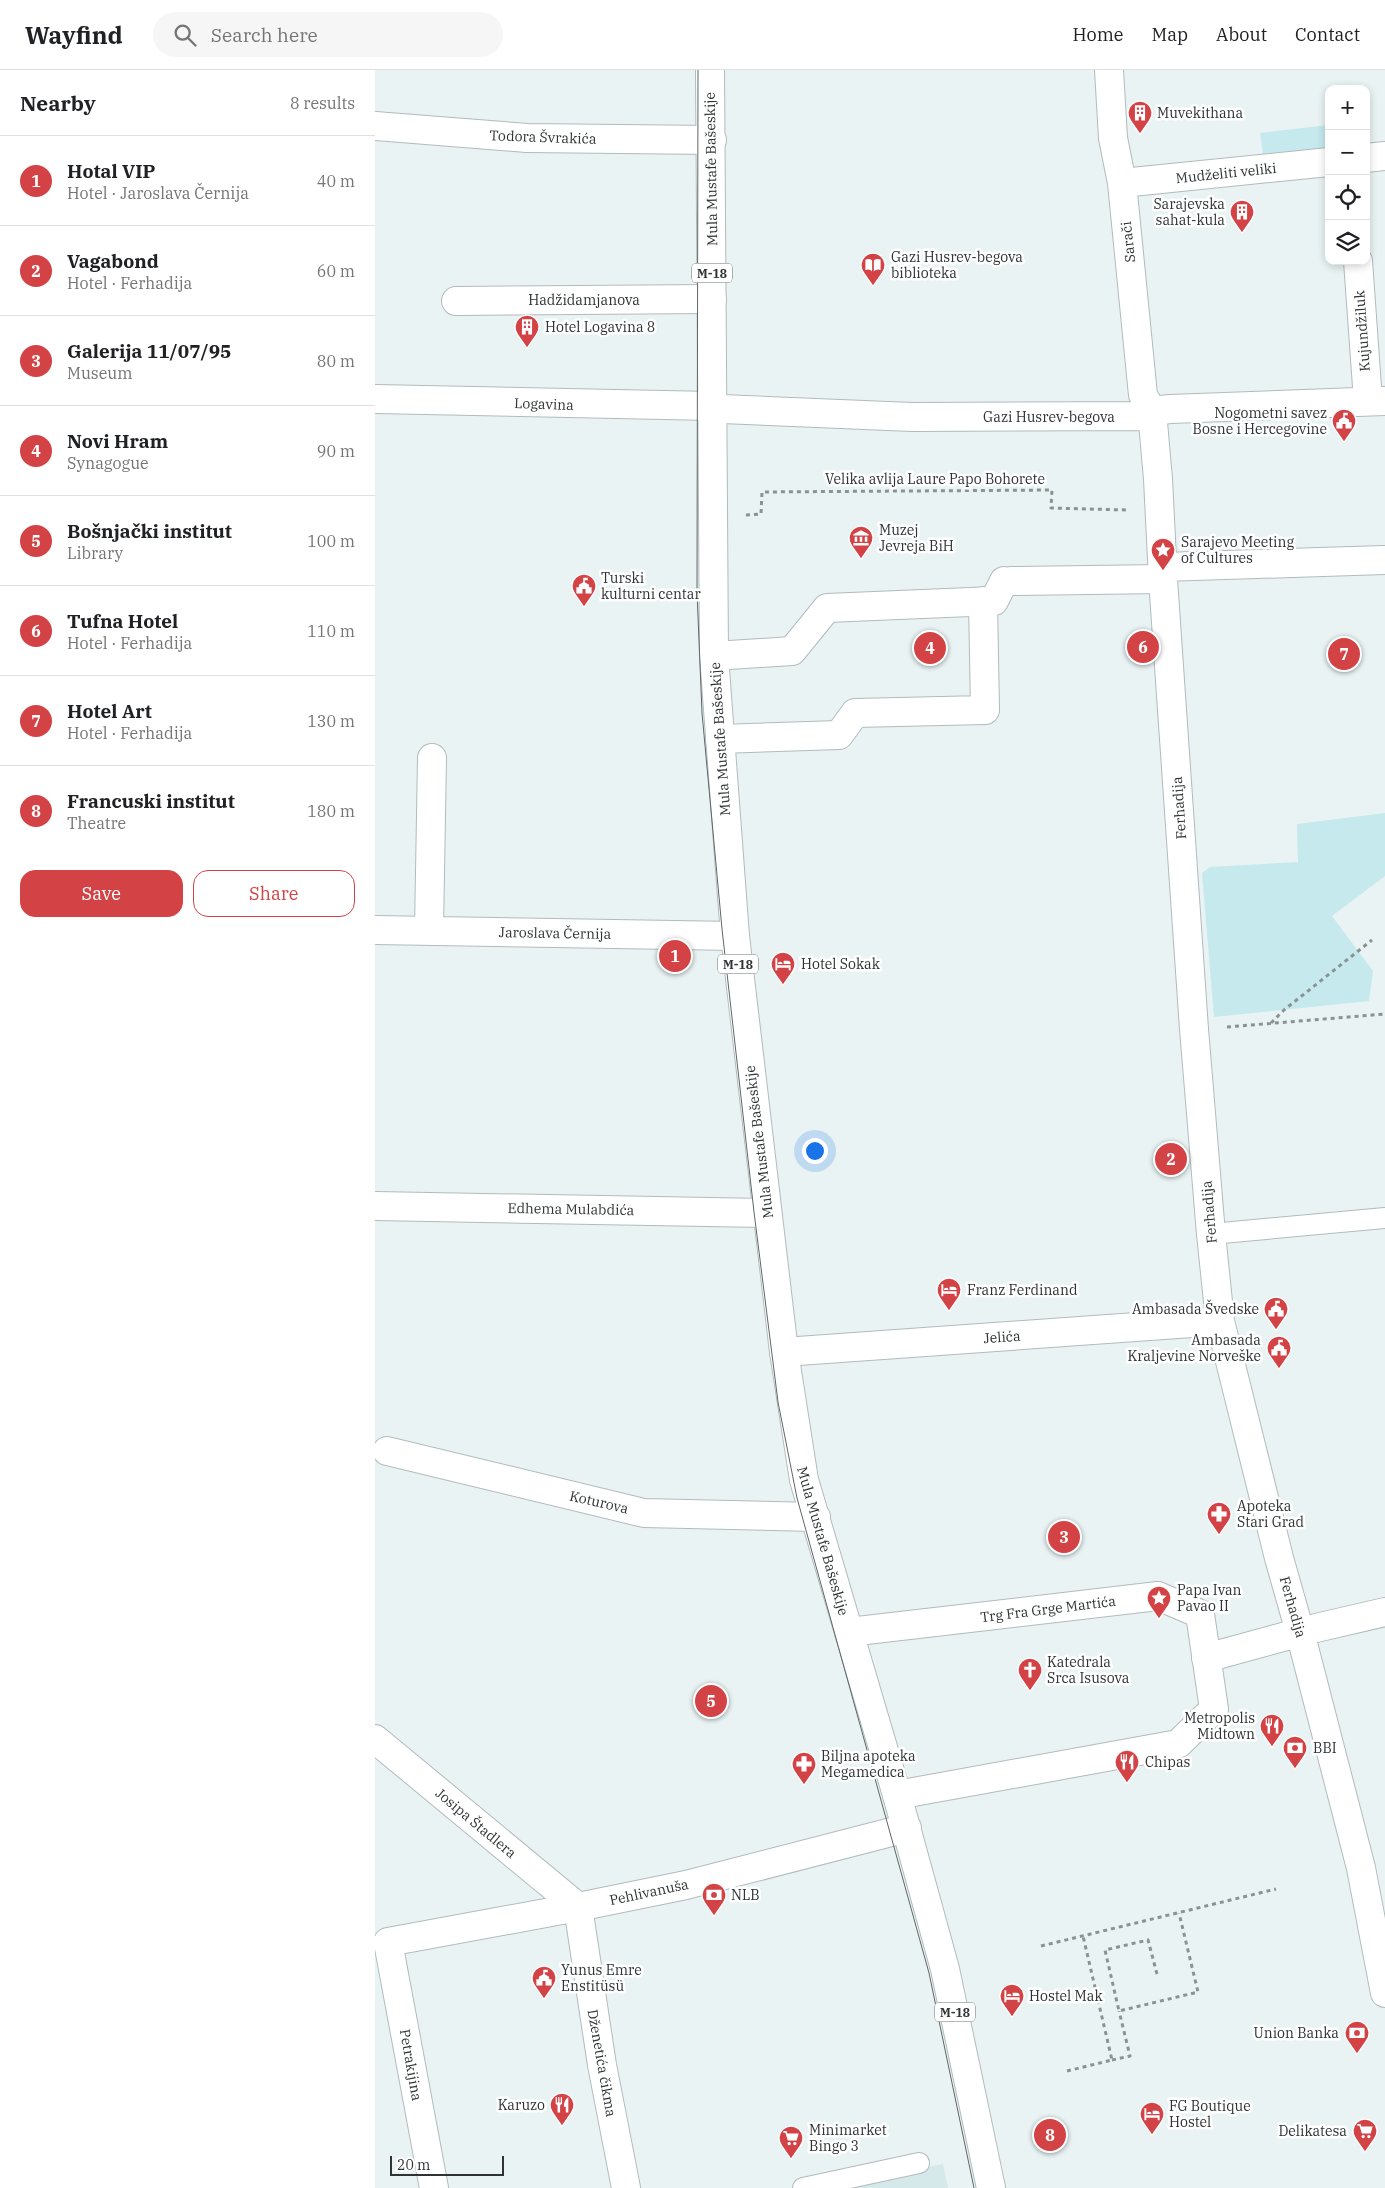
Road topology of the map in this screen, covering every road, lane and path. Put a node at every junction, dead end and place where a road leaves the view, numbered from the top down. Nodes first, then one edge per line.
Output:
1 (710, 70) edge
2 (1109, 70) edge
3 (375, 126) edge
4 (712, 140) junction
5 (1385, 156) edge
6 (1370, 158) edge
7 (1325, 162) edge
8 (1122, 183) junction
9 (1359, 265) edge
10 (712, 299) junction
11 (456, 301) dead end
12 (375, 399) edge
13 (1376, 401) edge
14 (712, 406) junction
15 (1152, 411) junction
16 (1160, 511) junction
17 (742, 515) dead end
18 (1385, 560) edge
19 (1163, 573) junction
20 (983, 602) junction
21 (714, 656) junction
22 (720, 739) junction
23 (432, 758) dead end
24 (375, 930) edge
25 (429, 930) junction
26 (735, 936) junction
27 (1372, 940) dead end
28 (1385, 1014) edge
29 (1271, 1023) junction
30 (1194, 1030) junction
31 (375, 1206) edge
32 (767, 1213) junction
33 (1385, 1218) edge
34 (1211, 1234) junction
35 (1220, 1321) junction
36 (784, 1352) junction
37 (387, 1451) dead end
38 (816, 1517) junction
39 (1385, 1612) edge
40 (849, 1632) junction
41 (1301, 1632) junction
42 (1206, 1658) junction
43 (375, 1739) edge
44 (897, 1795) junction
45 (907, 1828) junction
46 (1276, 1889) dead end
47 (578, 1907) junction
48 (1179, 1913) junction
49 (1083, 1936) junction
50 (389, 1942) joint
51 (1041, 1946) dead end
52 (1157, 1974) dead end
53 (1385, 1993) edge
54 (1119, 2011) junction
55 (1112, 2060) junction
56 (1067, 2071) dead end
57 (919, 2162) dead end
58 (434, 2188) edge
59 (626, 2188) edge
60 (803, 2188) edge
61 (991, 2188) edge

1 - 4 street, Mula Mustafe Bašeskije / M-18
2 - 8 street, Sarači
3 - 4 street, Todora Švrakića
4 - 10 street, Mula Mustafe Bašeskije / M-18
5 - 6 street
7 - 8 street, Mudželiti veliki
8 - 15 street, Sarači
9 - 13 street, Kujundžiluk
10 - 11 street, Hadžidamjanova
10 - 14 street, Mula Mustafe Bašeskije / M-18
12 - 14 street, Logavina
13 - 15 street, Gazi Husrev-begova
14 - 15 street, Gazi Husrev-begova
14 - 21 street, Mula Mustafe Bašeskije / M-18
15 - 16 street, Ferhadija
16 - 17 path, Velika avlija Laure Papo Bohorete
16 - 19 street, Ferhadija
18 - 19 street
19 - 20 street
19 - 30 street, Ferhadija
20 - 21 street
20 - 22 street
21 - 22 street, Mula Mustafe Bašeskije / M-18
22 - 26 street, Mula Mustafe Bašeskije / M-18
23 - 25 street
24 - 25 street, Jaroslava Černija
25 - 26 street, Jaroslava Černija
26 - 32 street, Mula Mustafe Bašeskije / M-18
27 - 29 path
28 - 29 path
29 - 30 path
30 - 34 street, Ferhadija
31 - 32 street, Edhema Mulabdića
32 - 36 street, Mula Mustafe Bašeskije / M-18
33 - 34 lane
34 - 35 street, Ferhadija
35 - 36 street, Jelića
35 - 41 street, Ferhadija
36 - 38 street, Mula Mustafe Bašeskije / M-18
37 - 38 street, Koturova
38 - 40 street, Mula Mustafe Bašeskije / M-18
39 - 41 street
40 - 42 street, Trg Fra Grge Martića
40 - 44 street, Mula Mustafe Bašeskije / M-18
41 - 42 street
41 - 53 street, Ferhadija
42 - 44 street, Trg Fra Grge Martića
43 - 47 street, Josipa Štadlera
44 - 45 street, Mula Mustafe Bašeskije / M-18
45 - 47 street, Pehlivanuša
45 - 61 street, Mula Mustafe Bašeskije / M-18
46 - 48 path
47 - 50 street, Pehlivanuša
47 - 59 street, Dženetića čikma
48 - 49 path
48 - 54 path
49 - 51 path
49 - 55 path
50 - 58 street, Petrakijina
52 - 54 path
54 - 55 path
55 - 56 path
57 - 60 lane

